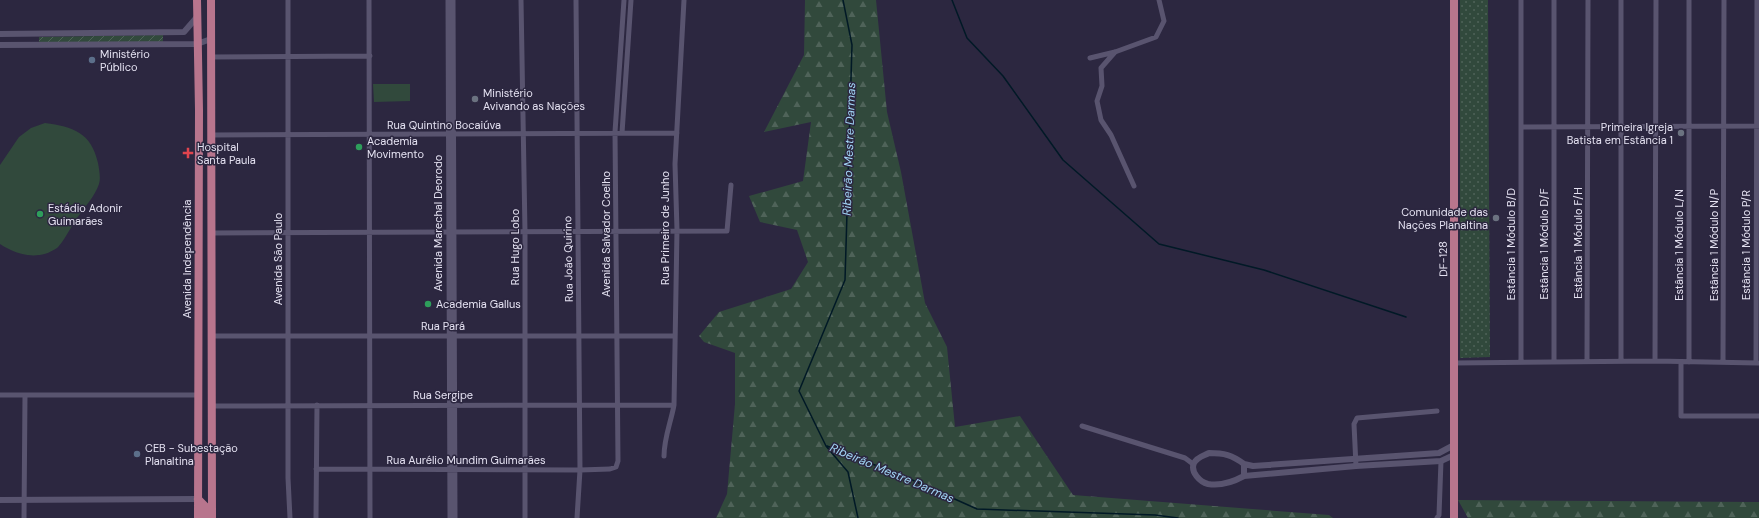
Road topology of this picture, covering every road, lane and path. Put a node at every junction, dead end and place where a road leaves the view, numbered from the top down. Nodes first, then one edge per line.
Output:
1 (197, 0) edge
2 (211, 0) edge
3 (288, 0) edge
4 (369, 0) edge
5 (448, 0) edge
6 (453, 0) edge
7 (521, 0) edge
8 (576, 0) edge
9 (624, 0) edge
10 (630, 0) edge
11 (684, 0) edge
12 (1159, 0) edge
13 (1454, 0) edge
14 (1521, 0) edge
15 (1554, 0) edge
16 (1588, 0) edge
17 (1621, 0) edge
18 (1656, 0) edge
19 (1689, 0) edge
20 (1724, 0) edge
21 (1757, 0) edge
22 (197, 17) junction
23 (165, 33) junction
24 (0, 34) edge
25 (22, 35) junction
26 (36, 35) junction
27 (211, 39) junction
28 (197, 44) junction
29 (165, 45) junction
30 (0, 46) edge
31 (22, 46) junction
32 (36, 46) junction
33 (1115, 52) junction
34 (370, 56) junction
35 (211, 57) junction
36 (288, 57) junction
37 (1090, 58) dead end
38 (199, 110) junction
39 (211, 110) junction
40 (199, 118) junction
41 (211, 124) junction
42 (1588, 126) junction
43 (1757, 126) edge
44 (1522, 127) junction
45 (1554, 127) junction
46 (1621, 127) junction
47 (1655, 127) junction
48 (1688, 127) junction
49 (1725, 127) junction
50 (614, 132) junction
51 (577, 133) junction
52 (622, 133) junction
53 (677, 133) junction
54 (524, 134) junction
55 (211, 135) junction
56 (288, 135) junction
57 (370, 135) junction
58 (450, 135) junction
59 (731, 185) dead end
60 (1134, 186) dead end
61 (677, 230) junction
62 (212, 232) junction
63 (288, 232) junction
64 (370, 232) junction
65 (450, 232) junction
66 (525, 232) junction
67 (578, 232) junction
68 (616, 232) junction
69 (212, 281) junction
70 (198, 282) junction
71 (198, 294) junction
72 (212, 295) junction
73 (212, 336) junction
74 (288, 336) junction
75 (370, 336) junction
76 (451, 336) junction
77 (525, 336) junction
78 (579, 336) junction
79 (616, 336) junction
80 (675, 336) junction
81 (1521, 361) junction
82 (1554, 361) junction
83 (1588, 361) junction
84 (1621, 361) junction
85 (1655, 361) junction
86 (1681, 362) junction
87 (1689, 362) junction
88 (1723, 362) junction
89 (1455, 363) junction
90 (1757, 363) edge
91 (0, 395) edge
92 (25, 395) junction
93 (198, 395) junction
94 (288, 405) junction
95 (317, 405) junction
96 (370, 405) junction
97 (448, 405) junction
98 (454, 405) junction
99 (525, 405) junction
100 (580, 405) junction
101 (617, 405) junction
102 (674, 405) junction
103 (211, 406) junction
104 (1437, 411) dead end
105 (1759, 416) edge
106 (1082, 426) dead end
107 (198, 440) junction
108 (211, 441) junction
109 (1454, 445) junction
110 (199, 450) junction
111 (211, 452) junction
112 (1418, 455) junction
113 (1454, 455) junction
114 (664, 456) dead end
115 (1440, 461) junction
116 (1418, 462) junction
117 (1306, 463) junction
118 (1356, 463) junction
119 (1194, 464) junction
120 (1244, 464) junction
121 (616, 467) joint
122 (316, 469) junction
123 (370, 470) junction
124 (452, 470) junction
125 (526, 470) junction
126 (580, 470) junction
127 (1306, 471) junction
128 (1244, 476) junction
129 (198, 499) junction
130 (0, 500) edge
131 (24, 500) junction
132 (24, 518) edge
133 (198, 518) edge
134 (206, 518) edge
135 (212, 518) edge
136 (290, 518) edge
137 (316, 518) edge
138 (370, 518) edge
139 (450, 518) edge
140 (455, 518) edge
141 (525, 518) edge
142 (577, 518) edge
143 (1437, 518) edge
144 (1454, 518) edge

1 - 22 main road, Avenida Independência
2 - 27 main road
3 - 36 street, Avenida São Paulo
4 - 34 street
5 - 58 street, Avenida Marechal Deorodo
6 - 58 street, Avenida Marechal Deorodo
7 - 54 street, Rua Hugo Lobo
8 - 51 street, Rua João Quirino
9 - 50 street, Avenida Salvador Coelho
10 - 52 street
11 - 53 street, Rua Primeiro de Junho
12 - 33 street
13 - 89 main road, DF-128 / DF-128
14 - 44 street, Estância 1 Módulo B/D
15 - 45 street, Estância 1 Módulo D/F
16 - 42 street, Estância 1 Módulo F/H
17 - 46 street
18 - 47 street
19 - 48 street, Estância 1 Módulo L/N
20 - 49 street, Estância 1 Módulo N/P
21 - 43 street, Estância 1 Módulo P/R
22 - 23 street
22 - 28 main road, Avenida Independência
23 - 26 street
23 - 29 street
24 - 25 street
25 - 26 street
25 - 31 street
26 - 32 street
27 - 28 street
27 - 35 main road
28 - 29 street
28 - 38 main road, Avenida Independência
29 - 32 street
30 - 31 street
31 - 32 street
33 - 37 street
33 - 60 street
34 - 36 street
34 - 57 street
35 - 36 street
35 - 39 main road
36 - 56 street, Avenida São Paulo
38 - 39 main road
38 - 40 main road, Avenida Independência
39 - 41 main road
40 - 41 main road
40 - 70 main road, Avenida Independência
41 - 55 main road
42 - 45 street
42 - 46 street
42 - 83 street, Estância 1 Módulo F/H
43 - 49 street
43 - 90 street, Estância 1 Módulo P/R
44 - 45 street
44 - 81 street, Estância 1 Módulo B/D
45 - 82 street, Estância 1 Módulo D/F
46 - 47 street
46 - 84 street
47 - 48 street
47 - 85 street
48 - 49 street
48 - 87 street, Estância 1 Módulo L/N
49 - 88 street, Estância 1 Módulo N/P
50 - 51 street, Rua Quintino Bocaiúva
50 - 52 street, Rua Quintino Bocaiúva
50 - 68 street, Avenida Salvador Coelho
51 - 54 street, Rua Quintino Bocaiúva
51 - 67 street, Rua João Quirino
52 - 53 street, Rua Quintino Bocaiúva
53 - 61 street, Rua Primeiro de Junho
54 - 58 street, Rua Quintino Bocaiúva
54 - 66 street, Rua Hugo Lobo
55 - 56 street, Rua Quintino Bocaiúva
55 - 62 main road
56 - 57 street, Rua Quintino Bocaiúva
56 - 63 street, Avenida São Paulo
57 - 58 street, Rua Quintino Bocaiúva
57 - 64 street
58 - 65 street, Avenida Marechal Deorodo
59 - 61 street
61 - 68 street
61 - 80 street, Rua Primeiro de Junho
62 - 63 street
62 - 69 main road
63 - 64 street
63 - 74 street, Avenida São Paulo
64 - 65 street
64 - 75 street
65 - 66 street
65 - 76 street, Avenida Marechal Deorodo
66 - 67 street
66 - 77 street, Rua Hugo Lobo
67 - 68 street
67 - 78 street, Rua João Quirino
68 - 79 street, Avenida Salvador Coelho
69 - 70 main road
69 - 72 main road
70 - 71 main road, Avenida Independência
71 - 72 main road
71 - 93 main road, Avenida Independência
72 - 73 main road
73 - 74 street, Rua Pará
73 - 103 main road
74 - 75 street, Rua Pará
74 - 94 street, Avenida São Paulo
75 - 76 street, Rua Pará
75 - 96 street
76 - 77 street, Rua Pará
76 - 97 street, Avenida Marechal Deorodo
76 - 98 street, Avenida Marechal Deorodo
77 - 78 street, Rua Pará
77 - 99 street, Rua Hugo Lobo
78 - 79 street, Rua Pará
78 - 100 street, Rua João Quirino
79 - 80 street, Rua Pará
79 - 101 street, Avenida Salvador Coelho
80 - 102 street, Rua Primeiro de Junho
81 - 82 street
81 - 89 street
82 - 83 street
83 - 84 street
84 - 85 street
85 - 86 street
86 - 87 street
86 - 105 street
87 - 88 street
88 - 90 street
89 - 109 main road, DF-128 / DF-128
91 - 92 street
92 - 93 street
92 - 131 street
93 - 107 main road, Avenida Independência
94 - 95 street, Rua Sergipe
94 - 103 street, Rua Sergipe
94 - 136 street, Avenida São Paulo
95 - 96 street, Rua Sergipe
95 - 122 street
96 - 97 street, Rua Sergipe
96 - 123 street
97 - 98 street, Rua Sergipe
97 - 124 street, Avenida Marechal Deorodo
98 - 99 street, Rua Sergipe
98 - 124 street, Avenida Marechal Deorodo
99 - 100 street, Rua Sergipe
99 - 125 street, Rua Hugo Lobo
100 - 101 street, Rua Sergipe
100 - 126 street, Rua João Quirino
101 - 102 street, Rua Sergipe
101 - 121 street, Avenida Salvador Coelho
102 - 114 street, Rua Primeiro de Junho
103 - 108 main road
104 - 118 street
106 - 119 street
107 - 108 main road
107 - 110 main road, Avenida Independência
108 - 111 main road
109 - 112 street
109 - 113 main road, DF-128 / DF-128
110 - 111 main road
110 - 129 main road, Avenida Independência
111 - 135 main road
112 - 116 street
112 - 118 street
113 - 115 street
113 - 144 main road, DF-128 / DF-128
115 - 116 street
115 - 143 street
116 - 118 street
117 - 118 street
117 - 120 street
117 - 127 street
118 - 127 street
119 - 120 street
119 - 128 street
120 - 128 street
121 - 126 street, Rua Aurélio Mundim Guimarães
122 - 123 street, Rua Aurélio Mundim Guimarães
122 - 137 street
123 - 124 street, Rua Aurélio Mundim Guimarães
123 - 138 street
124 - 125 street, Rua Aurélio Mundim Guimarães
124 - 139 street, Avenida Marechal Deorodo
124 - 140 street, Avenida Marechal Deorodo
125 - 126 street, Rua Aurélio Mundim Guimarães
125 - 141 street, Rua Hugo Lobo
126 - 142 street, Rua João Quirino
127 - 128 street
129 - 131 street
129 - 133 main road, Avenida Independência
129 - 134 main road
130 - 131 street
131 - 132 street

